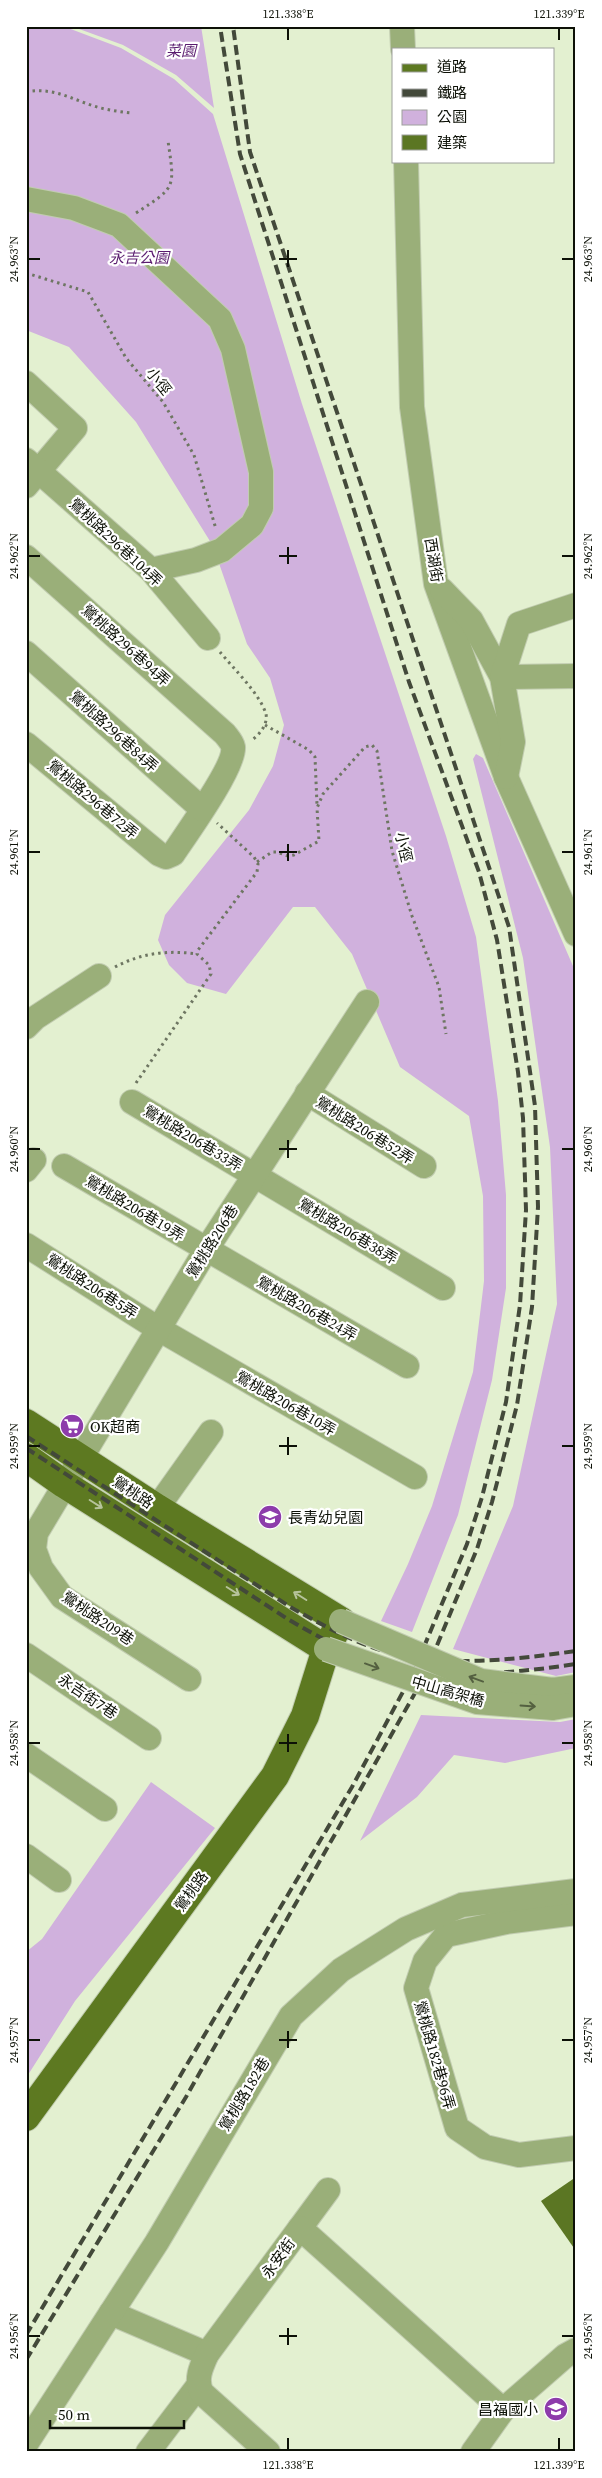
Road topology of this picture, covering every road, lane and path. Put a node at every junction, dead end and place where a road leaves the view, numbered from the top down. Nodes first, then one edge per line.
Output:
1 (402, 26) edge
2 (403, 48) edge
3 (26, 92) edge
4 (132, 113) dead end
5 (168, 142) dead end
6 (406, 162) edge
7 (26, 199) edge
8 (119, 225) junction
9 (26, 273) edge
10 (26, 382) edge
11 (31, 473) edge
12 (222, 550) junction
13 (26, 557) edge
14 (151, 570) junction
15 (436, 584) junction
16 (576, 605) edge
17 (208, 638) joint
18 (26, 653) edge
19 (576, 676) edge
20 (502, 677) junction
21 (265, 725) junction
22 (26, 744) edge
23 (229, 744) junction
24 (506, 777) junction
25 (317, 808) junction
26 (202, 809) junction
27 (257, 862) junction
28 (576, 934) edge
29 (197, 954) junction
30 (99, 976) joint
31 (367, 1002) dead end
32 (26, 1027) edge
33 (446, 1034) dead end
34 (306, 1093) junction
35 (132, 1102) joint
36 (64, 1166) dead end
37 (424, 1166) dead end
38 (253, 1174) junction
39 (26, 1245) edge
40 (206, 1250) junction
41 (443, 1288) dead end
42 (157, 1328) junction
43 (407, 1366) dead end
44 (29, 1432) edge
45 (211, 1432) dead end
46 (26, 1457) edge
47 (80, 1458) junction
48 (415, 1477) dead end
49 (64, 1484) junction
50 (157, 1508) junction
51 (341, 1621) junction
52 (326, 1649) junction
53 (26, 1655) edge
54 (189, 1679) dead end
55 (576, 1687) edge
56 (576, 1704) edge
57 (149, 1738) dead end
58 (26, 1755) edge
59 (105, 1809) dead end
60 (26, 1856) edge
61 (60, 1880) dead end
62 (576, 1891) edge
63 (576, 1913) edge
64 (26, 2117) edge
65 (576, 2148) edge
66 (328, 2190) dead end
67 (300, 2228) junction
68 (111, 2313) junction
69 (576, 2350) edge
70 (208, 2354) junction
71 (198, 2386) junction
72 (503, 2410) junction
73 (26, 2444) edge
74 (263, 2450) edge
75 (148, 2452) edge
76 (473, 2452) edge

1 - 2 street
3 - 4 path
5 - 8 path
6 - 15 street, 西湖街
7 - 8 street
8 - 12 street
9 - 12 path, 小徑
10 - 11 street
11 - 14 street, 鶯桃路296巷104弄
12 - 14 street
13 - 23 street, 鶯桃路296巷94弄
14 - 17 street, 鶯桃路296巷104弄
15 - 20 street
15 - 24 street, 西湖街
16 - 20 street
17 - 21 path
18 - 26 street, 鶯桃路296巷84弄
19 - 20 street
20 - 24 street
21 - 23 path
21 - 25 path
22 - 26 street, 鶯桃路296巷72弄
23 - 26 street
24 - 28 street, 西湖街
25 - 27 path
25 - 33 path, 小徑
26 - 27 path
27 - 29 path
29 - 30 path
29 - 35 path
30 - 32 street
31 - 34 street, 鶯桃路206巷
34 - 37 street, 鶯桃路206巷52弄
34 - 38 street, 鶯桃路206巷
35 - 38 street, 鶯桃路206巷33弄
36 - 40 street, 鶯桃路206巷19弄
38 - 40 street, 鶯桃路206巷
38 - 41 street, 鶯桃路206巷38弄
39 - 42 street, 鶯桃路206巷5弄
40 - 42 street, 鶯桃路206巷
40 - 43 street, 鶯桃路206巷24弄
42 - 47 street, 鶯桃路206巷
42 - 48 street, 鶯桃路206巷10弄
44 - 47 main road, 鶯桃路
45 - 50 street
46 - 49 main road, 鶯桃路
47 - 49 street, 鶯桃路206巷
47 - 50 main road, 鶯桃路
49 -> 52 main road, 鶯桃路
49 - 54 street, 鶯桃路209巷
51 -> 50 main road, 鶯桃路
51 - 52 main road, 鶯桃路
55 -> 51 street, 中山高架橋, bridge
52 -> 56 street, 中山高架橋, bridge
52 - 64 main road, 鶯桃路
53 - 57 street, 永吉街7巷
58 - 59 street
60 - 61 street
62 - 68 street, 鶯桃路182巷
63 - 65 street, 鶯桃路182巷96弄
66 - 67 street
67 - 70 street, 永安街
67 - 72 street, 永安街
68 - 70 street
68 - 73 street, 鶯桃路182巷
69 - 72 street
70 - 71 street, 永安街
71 - 74 street
71 - 75 street
72 - 76 street

